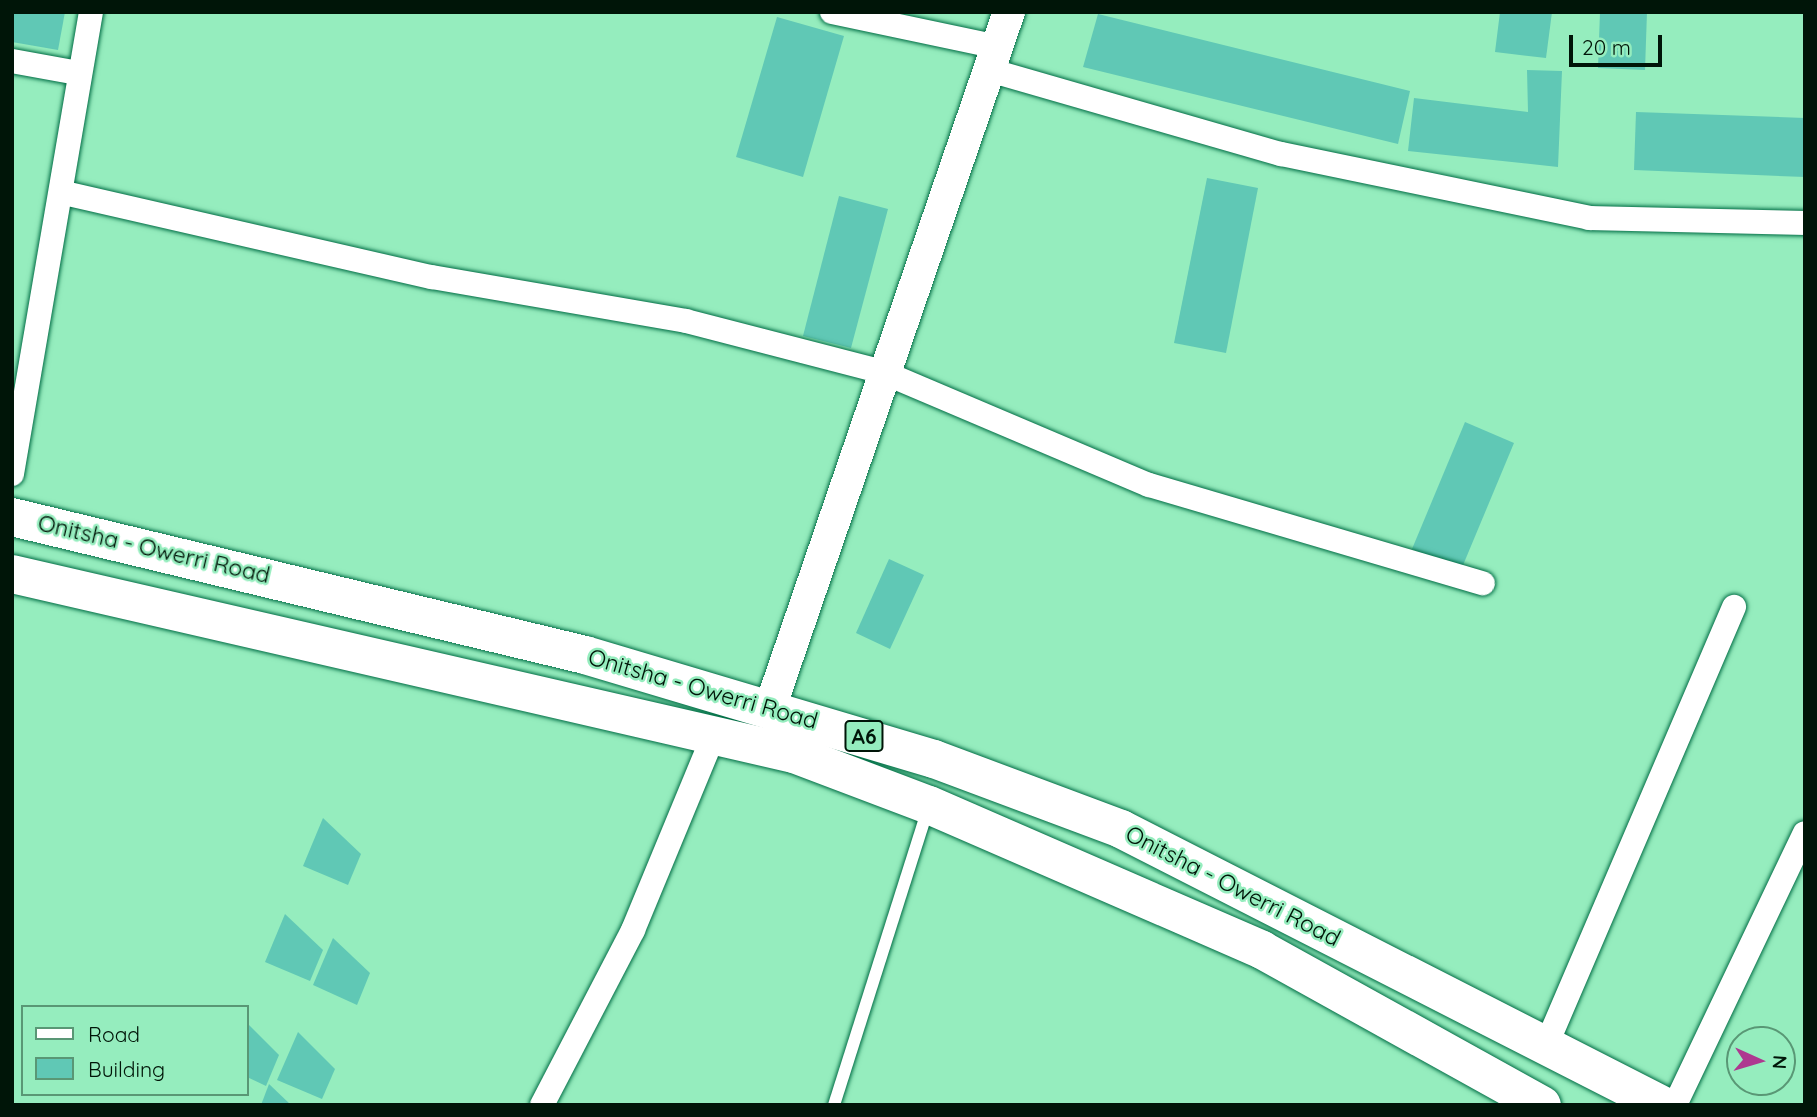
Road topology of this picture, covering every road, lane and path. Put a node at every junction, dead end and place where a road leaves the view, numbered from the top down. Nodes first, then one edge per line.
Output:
1 (91, 12) edge
2 (832, 12) edge
3 (1009, 12) edge
4 (990, 57) junction
5 (12, 61) edge
6 (78, 73) junction
7 (64, 193) junction
8 (1805, 223) edge
9 (880, 371) junction
10 (12, 474) edge
11 (12, 517) edge
12 (12, 574) edge
13 (1483, 583) dead end
14 (1734, 607) dead end
15 (771, 705) junction
16 (715, 732) junction
17 (929, 805) junction
18 (1805, 833) edge
19 (1545, 1048) junction
20 (542, 1105) edge
21 (834, 1105) edge
22 (1542, 1105) edge
23 (1662, 1105) edge
24 (1675, 1105) edge

1 - 6 street
2 - 4 street
3 - 4 street
4 - 8 street
4 - 9 street
5 - 6 street
6 - 7 street
7 - 9 street
7 - 10 street
9 - 13 street
9 - 15 street
11 - 15 highway, Onitsha - Owerri Road / A6
12 - 16 highway, Onitsha - Owerri Road / A6
14 - 19 street
15 - 19 highway, Onitsha - Owerri Road / A6
16 - 17 highway, Onitsha - Owerri Road / A6
16 - 20 street
17 - 21 lane
17 - 22 highway, Onitsha - Owerri Road / A6
18 - 24 street
19 - 23 highway, Onitsha - Owerri Road / A6

